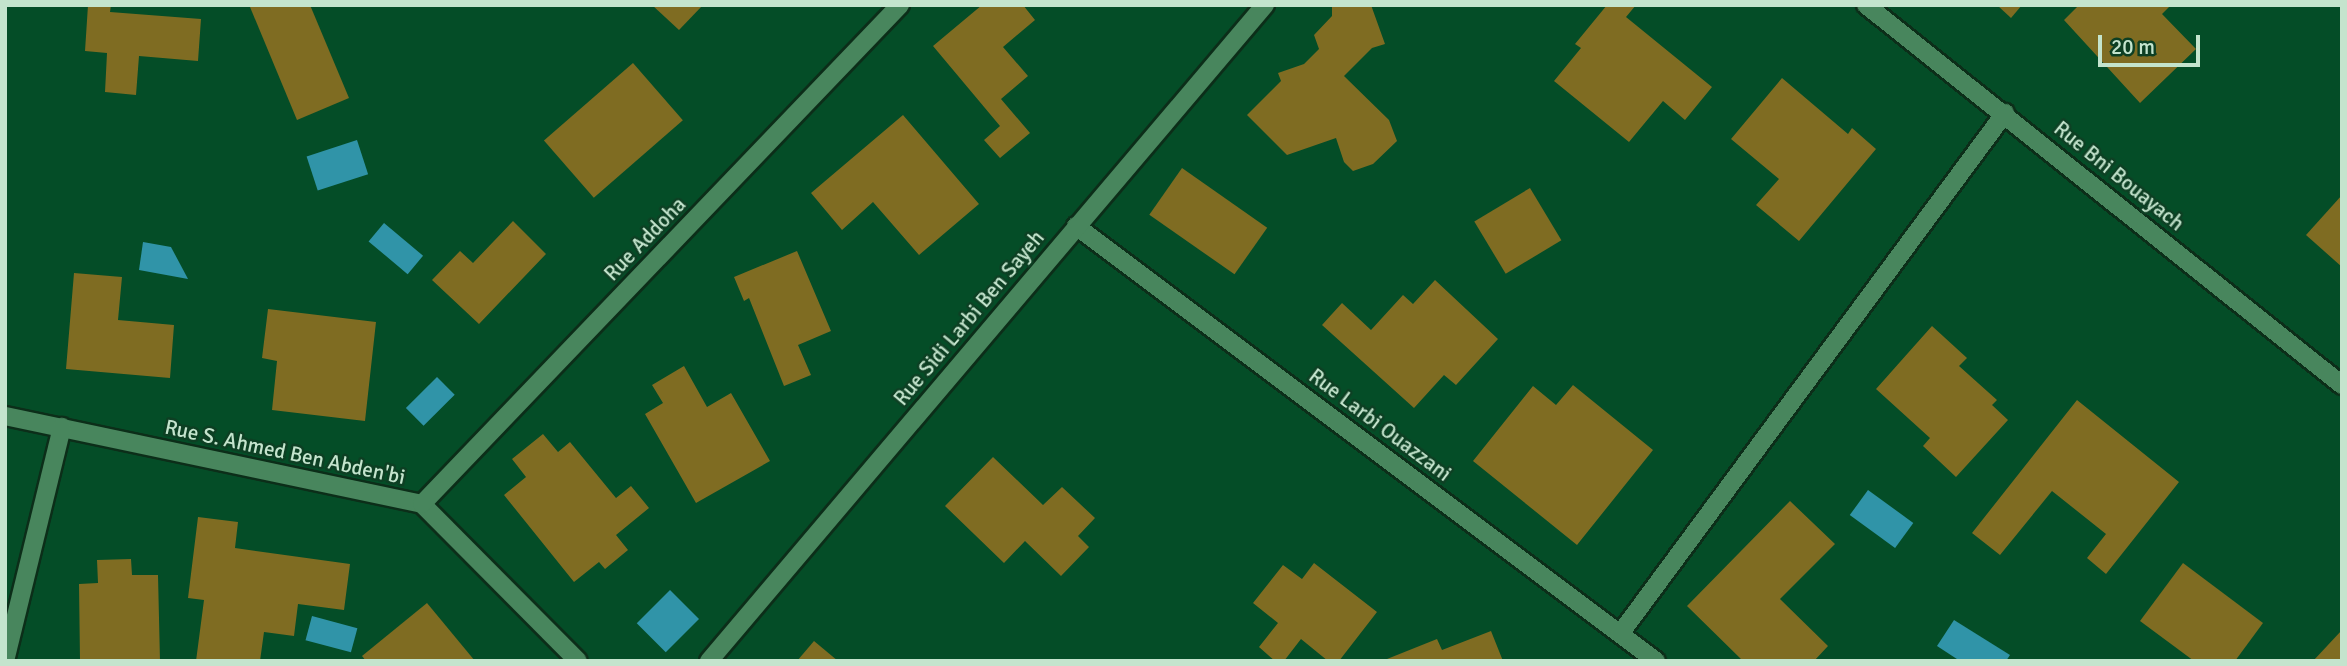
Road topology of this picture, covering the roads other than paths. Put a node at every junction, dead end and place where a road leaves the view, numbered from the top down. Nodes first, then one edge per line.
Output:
1 (900, 5) edge
2 (1265, 5) edge
3 (1866, 5) edge
4 (2005, 113) junction
5 (1076, 226) junction
6 (2342, 385) edge
7 (5, 416) edge
8 (62, 428) junction
9 (422, 504) junction
10 (1620, 634) junction
11 (5, 661) edge
12 (578, 661) edge
13 (709, 661) edge
14 (1656, 661) edge

1 - 9 street, Rue Addoha
2 - 5 street, Rue Sidi Larbi Ben Sayeh
3 - 4 street, Rue Bni Bouayach
4 - 6 street, Rue Bni Bouayach
4 - 10 street
5 - 10 street, Rue Larbi Ouazzani
5 - 13 street, Rue Sidi Larbi Ben Sayeh
7 - 8 street, Rue S. Ahmed Ben Abden'bi
8 - 9 street, Rue S. Ahmed Ben Abden'bi
8 - 11 street
9 - 12 street, Rue S. Ahmed Ben Abden'bi
10 - 14 street, Rue Larbi Ouazzani

